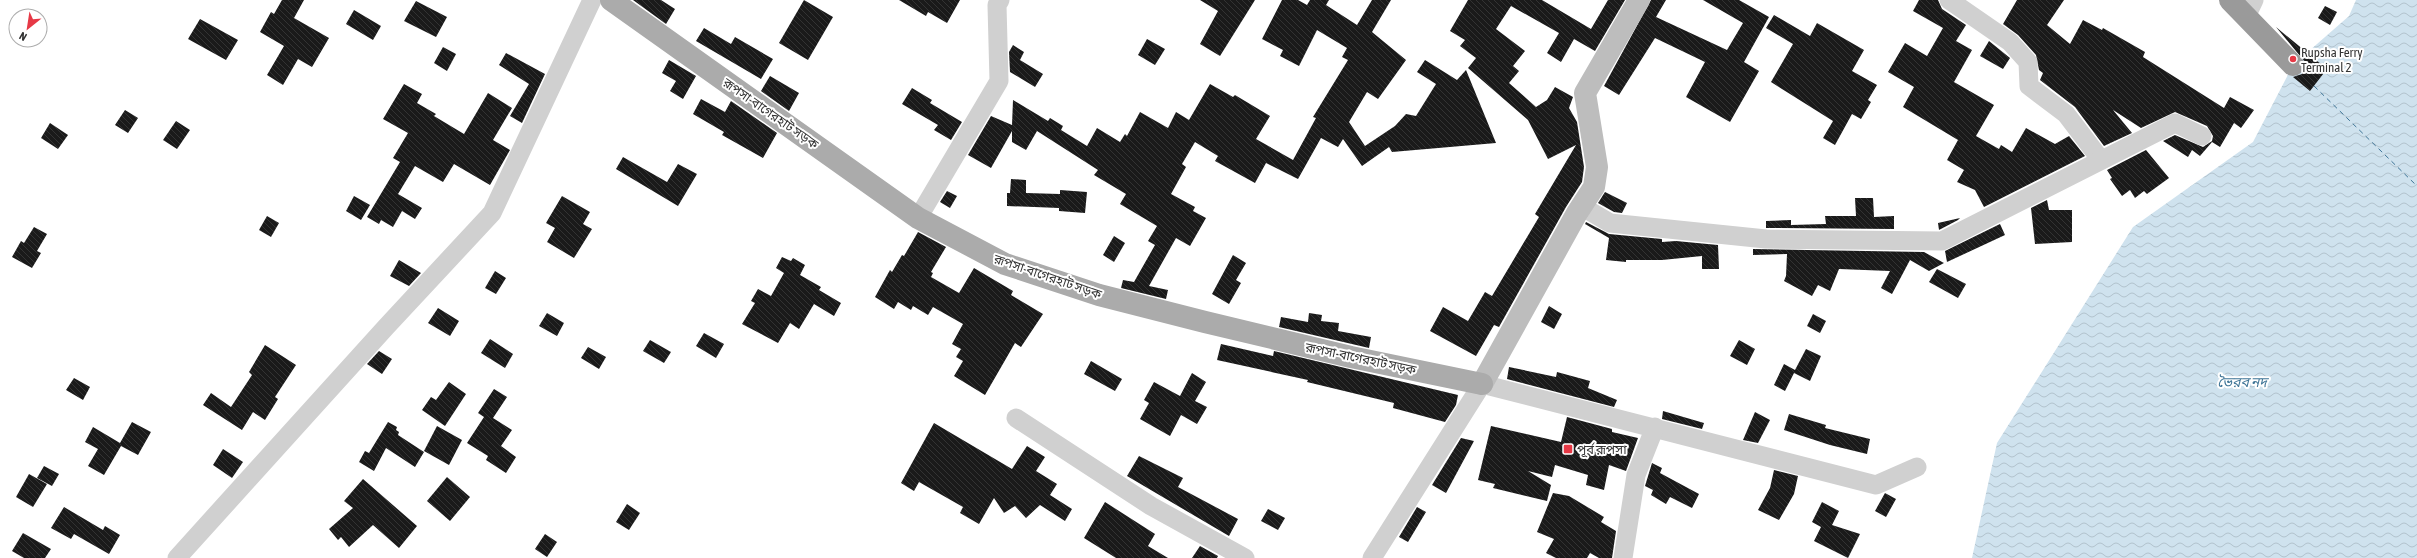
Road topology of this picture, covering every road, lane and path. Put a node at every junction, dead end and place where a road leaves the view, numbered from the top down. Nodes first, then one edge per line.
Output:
1 (592, 0) edge
2 (611, 0) edge
3 (1000, 0) edge
4 (1639, 0) edge
5 (1949, 0) edge
6 (2230, 0) edge
7 (2250, 8) edge
8 (2293, 65) dead end
9 (2202, 136) dead end
10 (2101, 160) junction
11 (1581, 206) junction
12 (918, 218) junction
13 (1482, 384) junction
14 (1016, 418) dead end
15 (1655, 427) junction
16 (1917, 467) dead end
17 (177, 558) edge
18 (1245, 558) edge
19 (1372, 558) edge
20 (1623, 558) edge

1 - 17 street
2 - 12 main road, রূপসা-বাগেরহাট সড়ক
3 - 12 street
4 - 11 main road
5 - 10 street
6 - 7 highway
7 - 8 highway
9 - 10 street
10 - 11 street
11 - 13 main road
12 - 13 main road, রূপসা-বাগেরহাট সড়ক
13 - 15 street
13 - 19 street
14 - 18 street
15 - 16 street
15 - 20 street

